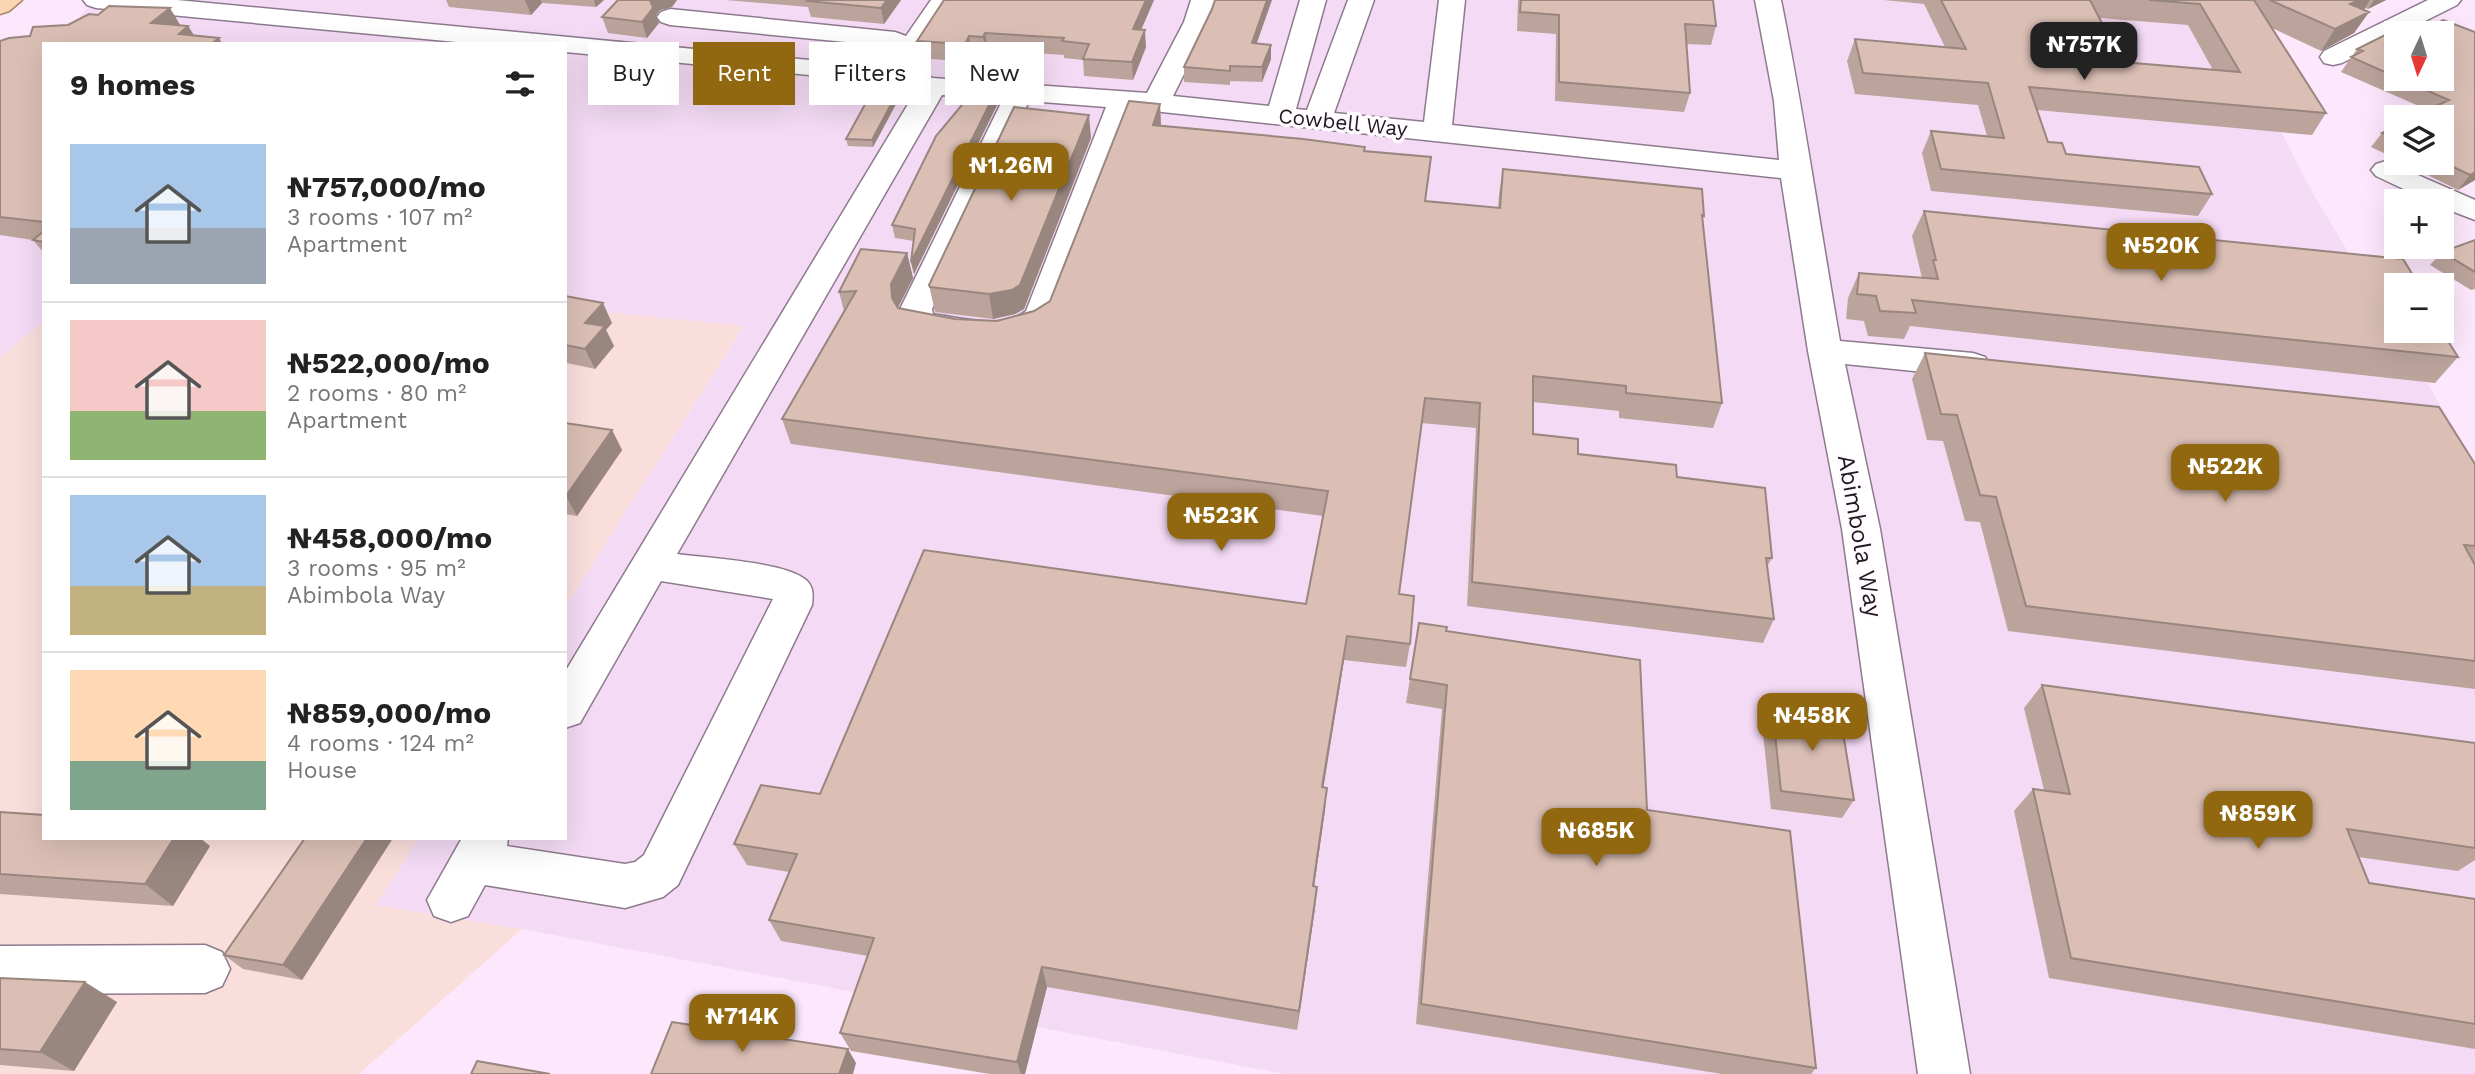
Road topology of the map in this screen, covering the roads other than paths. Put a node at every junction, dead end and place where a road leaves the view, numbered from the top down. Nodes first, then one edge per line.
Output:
1 (9, 0) edge
2 (317, 0) edge
3 (919, 0) edge
4 (944, 0) edge
5 (1204, 0) edge
6 (1313, 0) edge
7 (1361, 0) edge
8 (1452, 0) edge
9 (1768, 0) edge
10 (2448, 0) edge
11 (107, 1) edge
12 (432, 3) dead end
13 (204, 5) edge
14 (0, 6) edge
15 (293, 19) junction
16 (90, 27) edge
17 (408, 28) junction
18 (765, 28) junction
19 (895, 40) joint
20 (609, 42) edge
21 (649, 42) edge
22 (753, 42) edge
23 (909, 42) edge
24 (2333, 57) dead end
25 (933, 86) joint
26 (945, 87) edge
27 (1044, 94) edge
28 (1123, 100) junction
29 (1156, 102) junction
30 (1014, 105) edge
31 (1280, 116) junction
32 (1317, 120) junction
33 (1437, 133) junction
34 (1795, 171) junction
35 (2397, 175) edge
36 (2475, 211) edge
37 (1825, 351) junction
38 (2004, 368) edge
39 (652, 565) junction
40 (567, 707) edge
41 (471, 867) edge
42 (205, 969) dead end
43 (0, 970) edge
44 (1944, 1074) edge

1 - 14 main road
2 - 15 street
3 - 19 street
4 - 23 street
5 - 29 street
6 - 31 street
7 - 32 street
8 - 33 street
9 - 34 street, Abimbola Way
10 - 24 street
11 - 13 street, Cowbell Way
11 - 16 street
12 - 17 street
13 - 15 street, Cowbell Way
15 - 17 street, Cowbell Way
17 - 20 street, Cowbell Way
18 - 19 street
18 - 21 street
18 - 22 street
25 - 26 street, Cowbell Way
25 - 39 street
27 - 28 street, Cowbell Way
28 - 29 street, Cowbell Way
28 - 30 street
29 - 31 street, Cowbell Way
31 - 32 street, Cowbell Way
32 - 33 street, Cowbell Way
33 - 34 street, Cowbell Way
34 - 37 street, Abimbola Way
35 - 36 street
37 - 38 street
37 - 44 street, Abimbola Way
39 - 40 street
39 - 41 street
42 - 43 street

